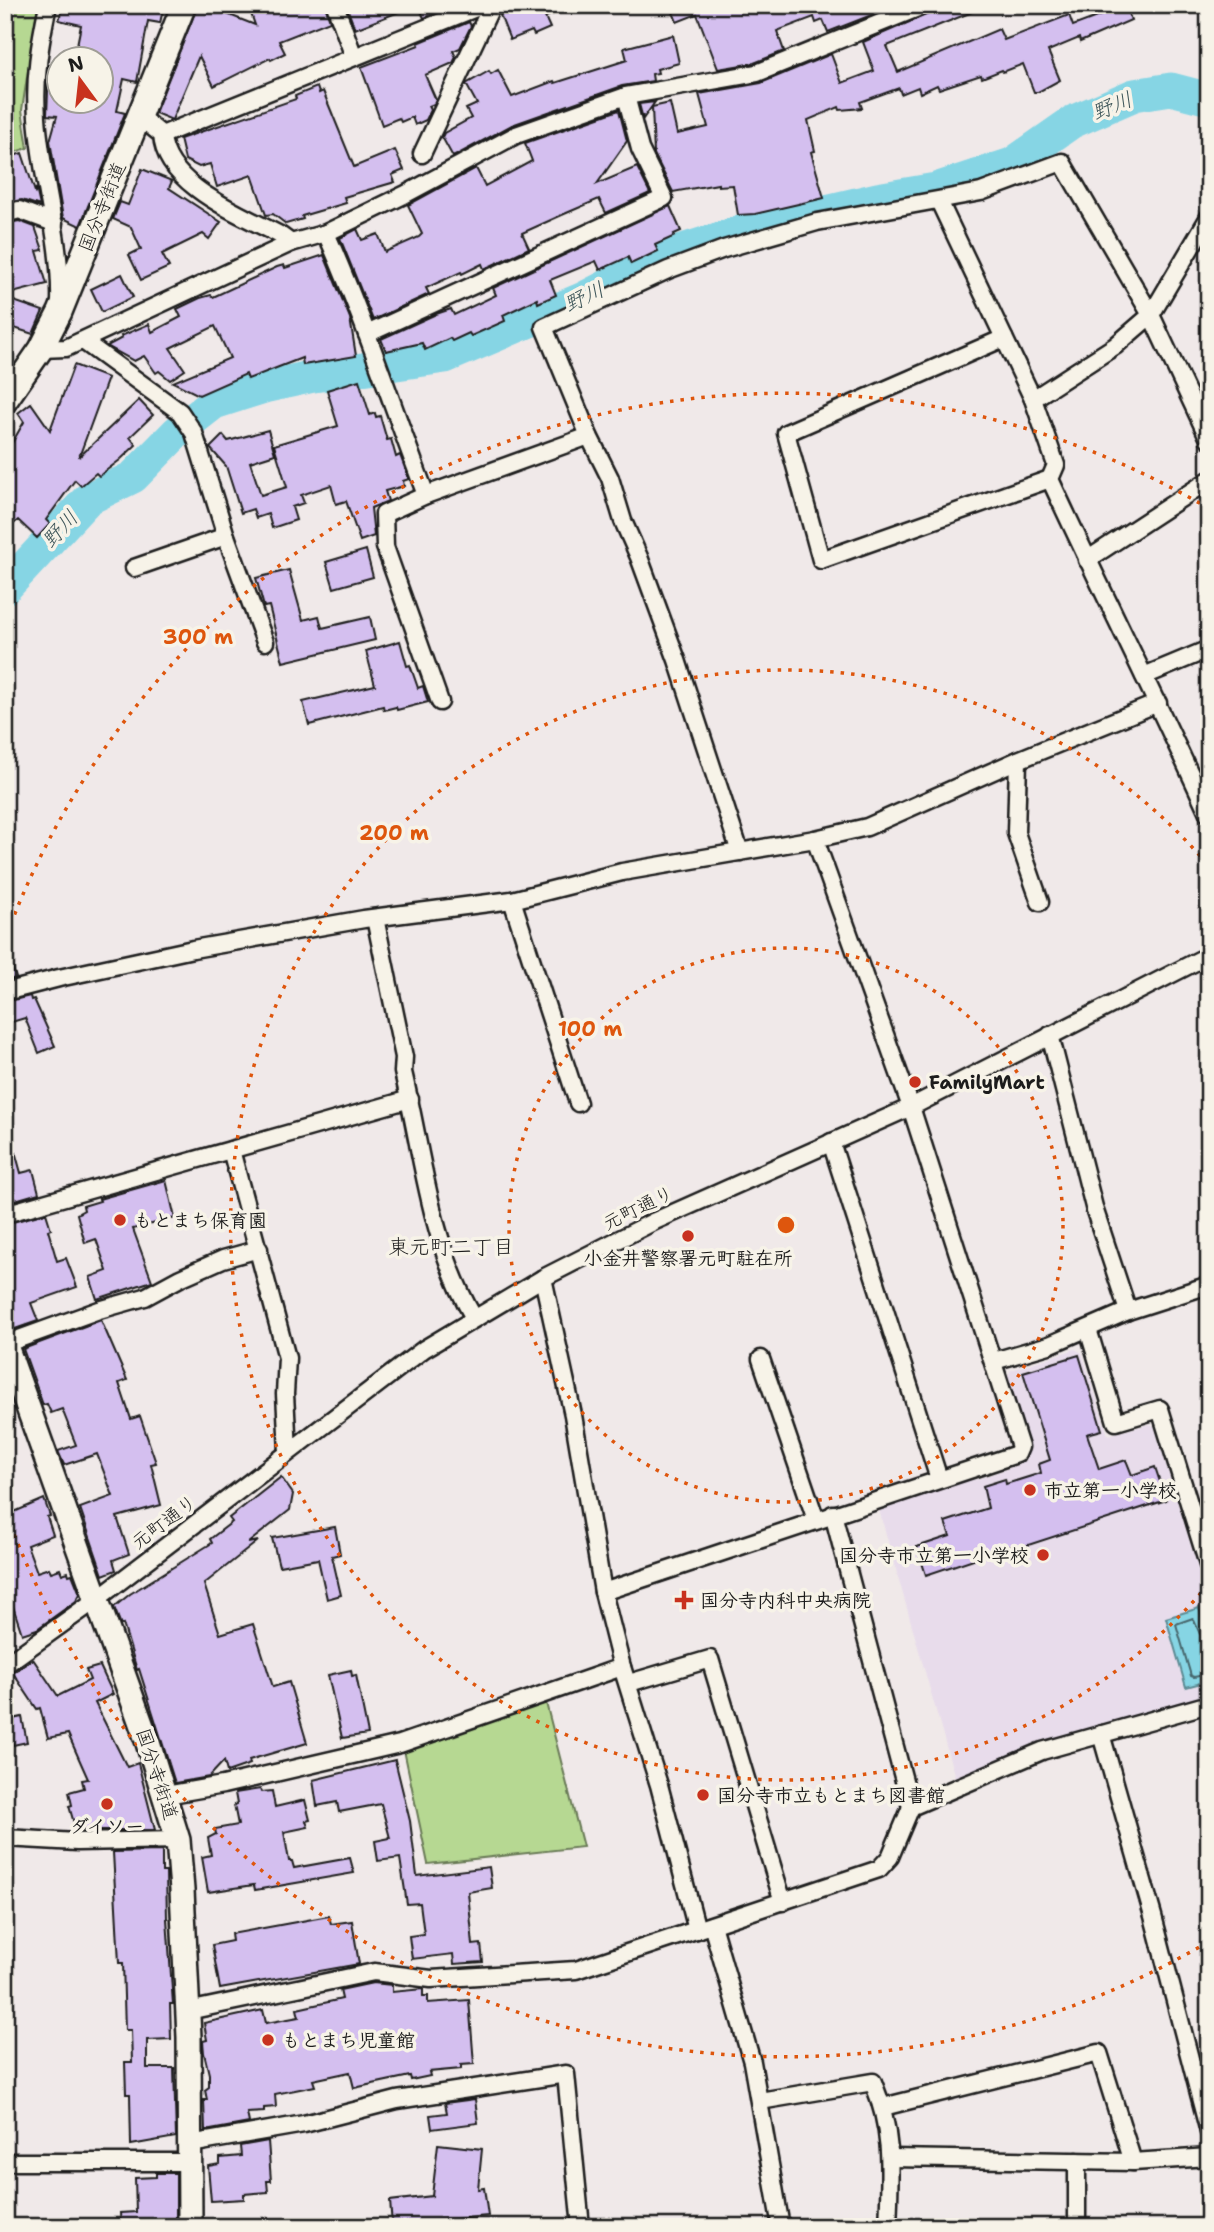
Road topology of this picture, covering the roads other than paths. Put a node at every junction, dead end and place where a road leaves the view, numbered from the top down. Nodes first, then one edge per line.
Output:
1 (48, 5) edge
2 (184, 5) edge
3 (335, 5) edge
4 (483, 5) edge
5 (492, 5) edge
6 (925, 5) edge
7 (354, 57) junction
8 (626, 96) junction
9 (140, 117) junction
10 (162, 135) junction
11 (422, 154) dead end
12 (939, 201) junction
13 (5, 214) edge
14 (1208, 219) edge
15 (54, 223) junction
16 (326, 233) junction
17 (291, 243) junction
18 (60, 312) junction
19 (1150, 314) junction
20 (366, 334) junction
21 (1004, 338) junction
22 (83, 341) junction
23 (41, 349) junction
24 (1033, 399) junction
25 (5, 401) edge
26 (589, 436) junction
27 (1209, 439) edge
28 (1050, 479) junction
29 (1209, 480) edge
30 (426, 495) junction
31 (226, 536) junction
32 (1087, 560) junction
33 (134, 568) dead end
34 (265, 642) dead end
35 (1209, 649) edge
36 (1144, 676) junction
37 (440, 702) dead end
38 (1158, 703) junction
39 (1018, 760) junction
40 (1209, 815) edge
41 (815, 839) junction
42 (740, 852) junction
43 (513, 900) junction
44 (1040, 902) dead end
45 (375, 918) junction
46 (1209, 955) edge
47 (5, 992) edge
48 (1050, 1035) junction
49 (410, 1099) junction
50 (578, 1103) dead end
51 (911, 1107) junction
52 (831, 1142) junction
53 (231, 1150) junction
54 (5, 1214) edge
55 (260, 1249) junction
56 (543, 1278) junction
57 (1209, 1285) edge
58 (1128, 1311) junction
59 (474, 1318) junction
60 (1088, 1329) junction
61 (5, 1344) edge
62 (761, 1359) dead end
63 (994, 1361) junction
64 (288, 1452) junction
65 (939, 1479) junction
66 (833, 1514) junction
67 (816, 1520) junction
68 (1209, 1569) edge
69 (603, 1591) junction
70 (97, 1599) junction
71 (5, 1665) edge
72 (626, 1675) junction
73 (1209, 1704) edge
74 (1101, 1734) junction
75 (166, 1795) junction
76 (911, 1807) junction
77 (5, 1839) edge
78 (178, 1840) junction
79 (783, 1902) junction
80 (705, 1927) junction
81 (187, 2011) junction
82 (760, 2101) junction
83 (883, 2107) junction
84 (1209, 2132) edge
85 (190, 2153) junction
86 (1209, 2157) edge
87 (891, 2158) junction
88 (1077, 2161) junction
89 (5, 2162) edge
90 (1133, 2162) junction
91 (190, 2227) edge
92 (581, 2227) edge
93 (781, 2227) edge
94 (888, 2227) edge
95 (1077, 2227) edge

1 - 15 street
2 - 9 main road, 国分寺街道
3 - 7 street
4 - 7 street
5 - 11 street
6 - 8 street
7 - 10 street
8 - 16 street
8 - 20 street
9 - 10 street
9 - 18 main road, 国分寺街道
10 - 17 street
12 - 19 street
12 - 21 street
12 - 26 street
13 - 15 street
14 - 19 street
15 - 18 street
16 - 17 street
16 - 20 street
17 - 22 street
18 - 23 main road, 国分寺街道
19 - 24 street
19 - 27 street
20 - 30 street
21 - 24 street
21 - 28 street
22 - 23 street
22 - 31 street
23 - 25 main road, 国分寺街道
24 - 28 street
26 - 30 street
26 - 42 street
28 - 32 street
29 - 32 street
30 - 37 street
31 - 33 street
31 - 34 street
32 - 36 street
35 - 36 street
36 - 38 street
38 - 39 street
38 - 40 street
39 - 41 street
39 - 44 street
41 - 42 street
41 - 51 street
42 - 43 street
43 - 45 street
43 - 50 street
45 - 47 street
45 - 49 street
46 - 48 street, 元町通り
48 - 51 street, 元町通り
48 - 58 street
49 - 53 street
49 - 59 street
51 - 52 street, 元町通り
51 - 63 street
52 - 56 street, 元町通り
52 - 65 street
53 - 54 street
53 - 55 street
55 - 61 street
55 - 64 street
56 - 59 street, 元町通り
56 - 69 street
57 - 58 street
58 - 60 street
59 - 64 street, 元町通り
60 - 63 street
60 - 68 street
61 - 70 main road, 国分寺街道
62 - 67 street
63 - 65 street
64 - 70 street, 元町通り
65 - 66 street
66 - 67 street
66 - 76 street
67 - 69 street
69 - 72 street
70 - 71 street, 元町通り
70 - 75 main road, 国分寺街道
72 - 75 street
72 - 79 street
72 - 80 street
73 - 74 street
74 - 76 street
74 - 84 street
75 - 78 main road, 国分寺街道
76 - 79 street
77 - 78 street
78 - 81 main road, 国分寺街道
79 - 80 street
80 - 81 street
80 - 82 street
81 - 85 main road, 国分寺街道
82 - 83 street
82 - 93 street
83 - 87 street
83 - 90 street
85 - 89 street
85 - 91 main road, 国分寺街道
85 - 92 street
86 - 90 street
87 - 88 street
87 - 94 street
88 - 90 street
88 - 95 street

